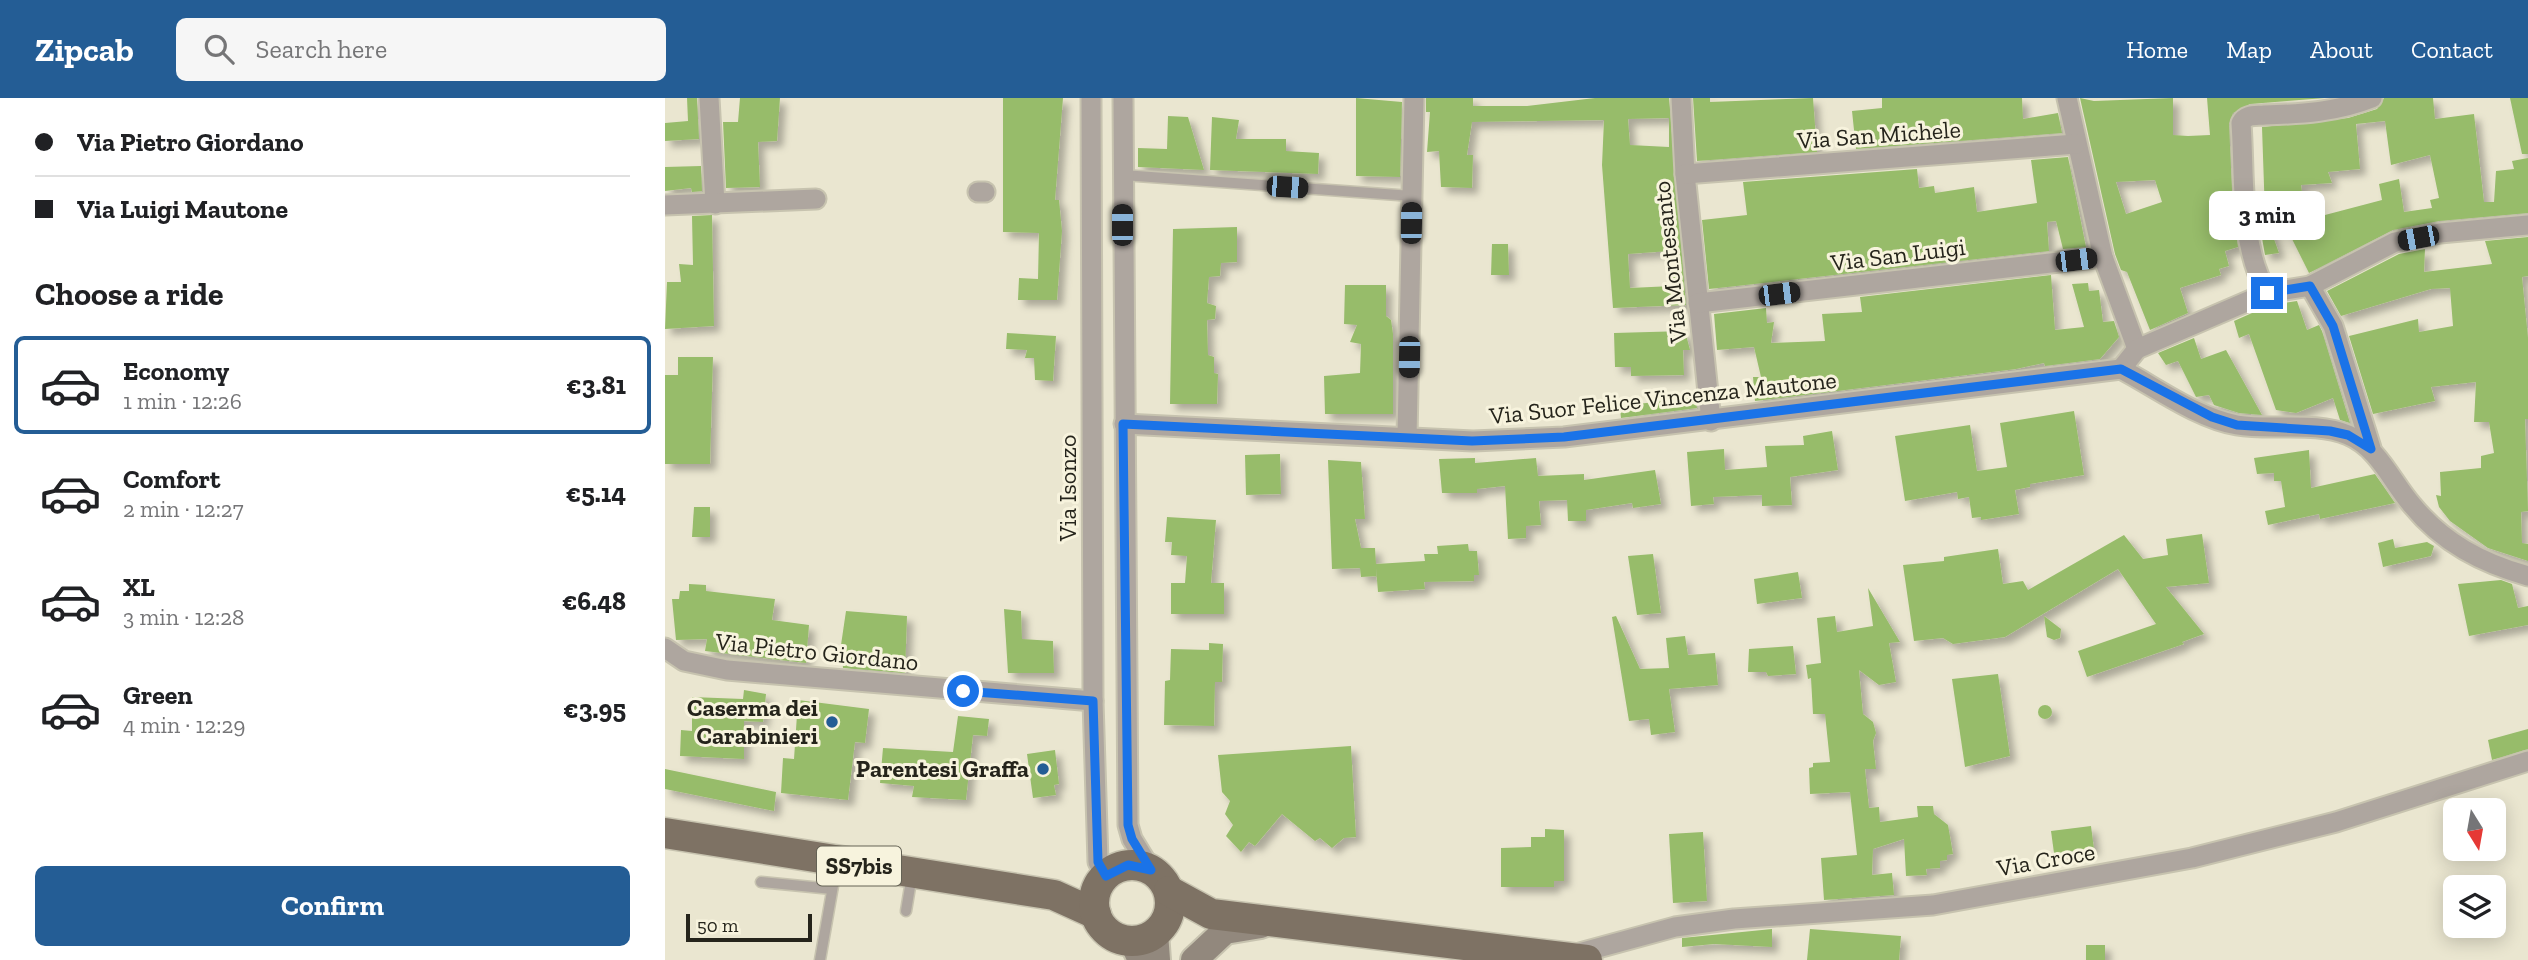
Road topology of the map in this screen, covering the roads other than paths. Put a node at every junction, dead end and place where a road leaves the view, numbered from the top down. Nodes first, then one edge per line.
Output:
1 (709, 98) edge
2 (1091, 98) edge
3 (1122, 98) edge
4 (1413, 98) edge
5 (1681, 98) edge
6 (2067, 98) edge
7 (2372, 98) edge
8 (2076, 144) junction
9 (1685, 174) junction
10 (1122, 175) junction
11 (1412, 196) junction
12 (817, 199) dead end
13 (715, 204) junction
14 (665, 205) edge
15 (2528, 225) edge
16 (2103, 257) junction
17 (2310, 286) junction
18 (2267, 293) junction
19 (1092, 298) junction
20 (1123, 298) junction
21 (1699, 303) junction
22 (1091, 328) junction
23 (1123, 328) junction
24 (2137, 349) junction
25 (2121, 369) junction
26 (1711, 421) junction
27 (1123, 424) junction
28 (1407, 437) junction
29 (2371, 449) junction
30 (2528, 576) edge
31 (665, 648) edge
32 (1093, 701) junction
33 (2528, 761) edge
34 (665, 833) edge
35 (912, 875) junction
36 (835, 876) junction
37 (1102, 880) junction
38 (1160, 880) junction
39 (761, 882) dead end
40 (1054, 895) junction
41 (906, 911) dead end
42 (1096, 914) junction
43 (1211, 914) junction
44 (1275, 923) junction
45 (1149, 944) edge
46 (1516, 957) edge
47 (1575, 959) edge
48 (820, 960) edge
49 (1194, 960) edge

1 - 13 street
2 - 19 street, Via Isonzo
3 - 10 street
4 - 11 street
5 - 9 street, Via Montesanto
6 - 8 street
7 - 18 street
8 - 9 street, Via San Michele
8 - 16 street
9 - 21 street, Via Montesanto
10 - 11 lane
10 - 20 street
11 - 28 street
12 - 13 street
13 - 14 street
15 - 17 street
16 - 21 street, Via San Luigi
16 - 24 street
17 - 18 street
17 - 29 street
18 - 24 street
19 - 20 street
19 - 22 street, Via Isonzo
20 - 23 street
21 - 26 street, Via Montesanto
22 - 23 street
22 - 32 street, Via Isonzo
23 - 27 street
24 - 25 street
25 - 26 street, Via Suor Felice Vincenza Mautone
25 - 29 street
26 - 28 street, Via Suor Felice Vincenza Mautone
27 - 28 street, Via Suor Felice Vincenza Mautone
27 - 38 street
29 - 30 street
31 - 32 street, Via Pietro Giordano
32 - 37 street, Via Isonzo
33 - 47 street, Via Croce
34 - 36 main road, SS7bis
35 - 36 main road, SS7bis
35 - 40 main road, SS7bis
35 - 41 lane
36 - 39 lane
36 - 48 lane
37 - 38 main road, SS7bis
37 - 40 main road, SS7bis
37 - 42 main road
38 - 43 main road, SS7bis
38 - 45 main road
40 - 42 main road, SS7bis
42 - 45 main road, SS7bis
43 - 44 main road, SS7bis
43 - 45 main road, SS7bis
44 - 46 main road, SS7bis
44 - 49 main road
46 - 47 main road, SS7bis

